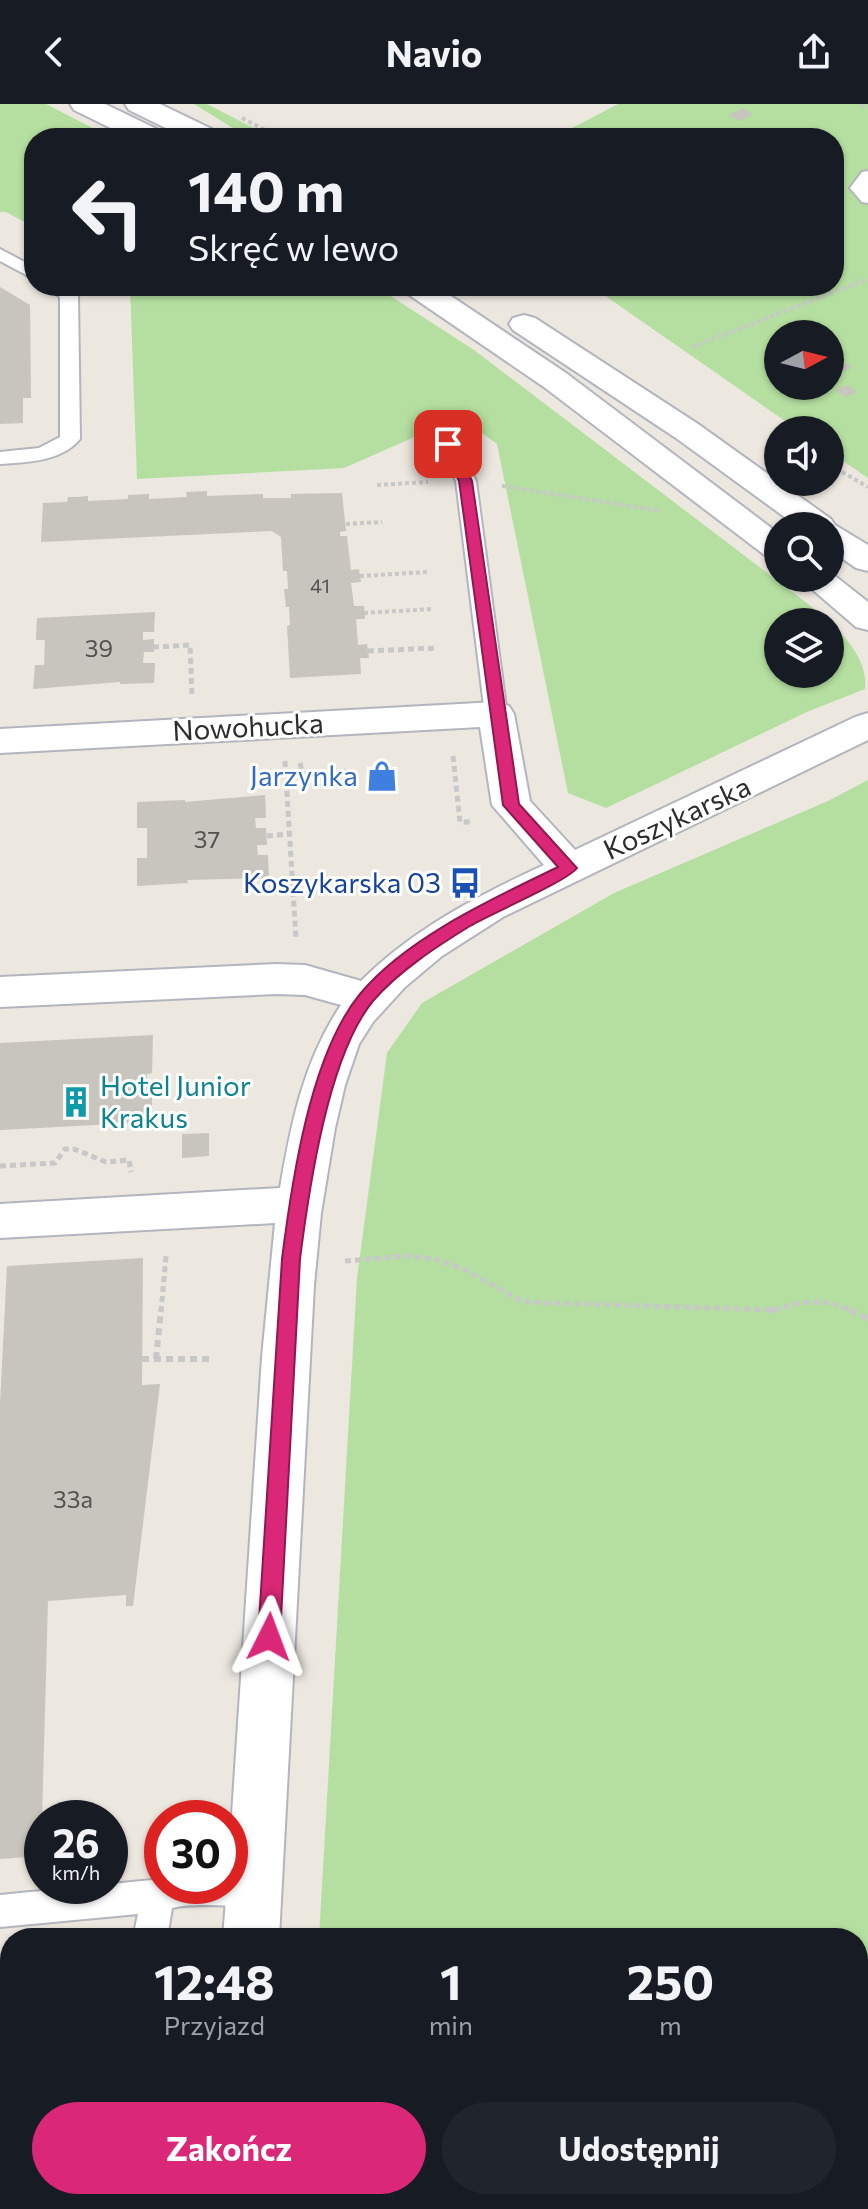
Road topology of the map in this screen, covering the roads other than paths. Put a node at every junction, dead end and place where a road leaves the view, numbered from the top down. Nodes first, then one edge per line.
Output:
1 (84, 104) edge
2 (139, 104) edge
3 (133, 128) edge
4 (188, 128) edge
5 (868, 176) edge
6 (868, 198) edge
7 (0, 254) edge
8 (24, 268) edge
9 (69, 296) edge
10 (431, 296) edge
11 (483, 296) edge
12 (448, 444) dead end
13 (0, 458) edge
14 (800, 512) edge
15 (764, 538) edge
16 (844, 544) edge
17 (868, 561) edge
18 (834, 592) edge
19 (868, 619) edge
20 (496, 714) junction
21 (868, 725) edge
22 (0, 741) edge
23 (569, 868) junction
24 (0, 992) edge
25 (367, 998) junction
26 (298, 1204) junction
27 (0, 1221) edge
28 (248, 1889) edge
29 (255, 1889) junction
30 (144, 1897) edge
31 (156, 1904) edge
32 (0, 1911) edge
33 (152, 1928) edge
34 (252, 1928) edge

1 - 3 street
2 - 4 street
5 - 6 lane
7 - 8 lane
9 - 13 lane
10 - 15 street
11 - 14 street
12 - 20 lane
16 - 17 street
18 - 19 street
20 - 22 street, Nowohucka
20 - 23 street
21 - 23 street, Koszykarska
23 - 25 street, Koszykarska
24 - 25 street
25 - 26 street, Koszykarska
26 - 27 street
26 - 29 street, Koszykarska
28 - 29 lane
29 - 34 street, Koszykarska
30 - 32 lane
31 - 33 lane

